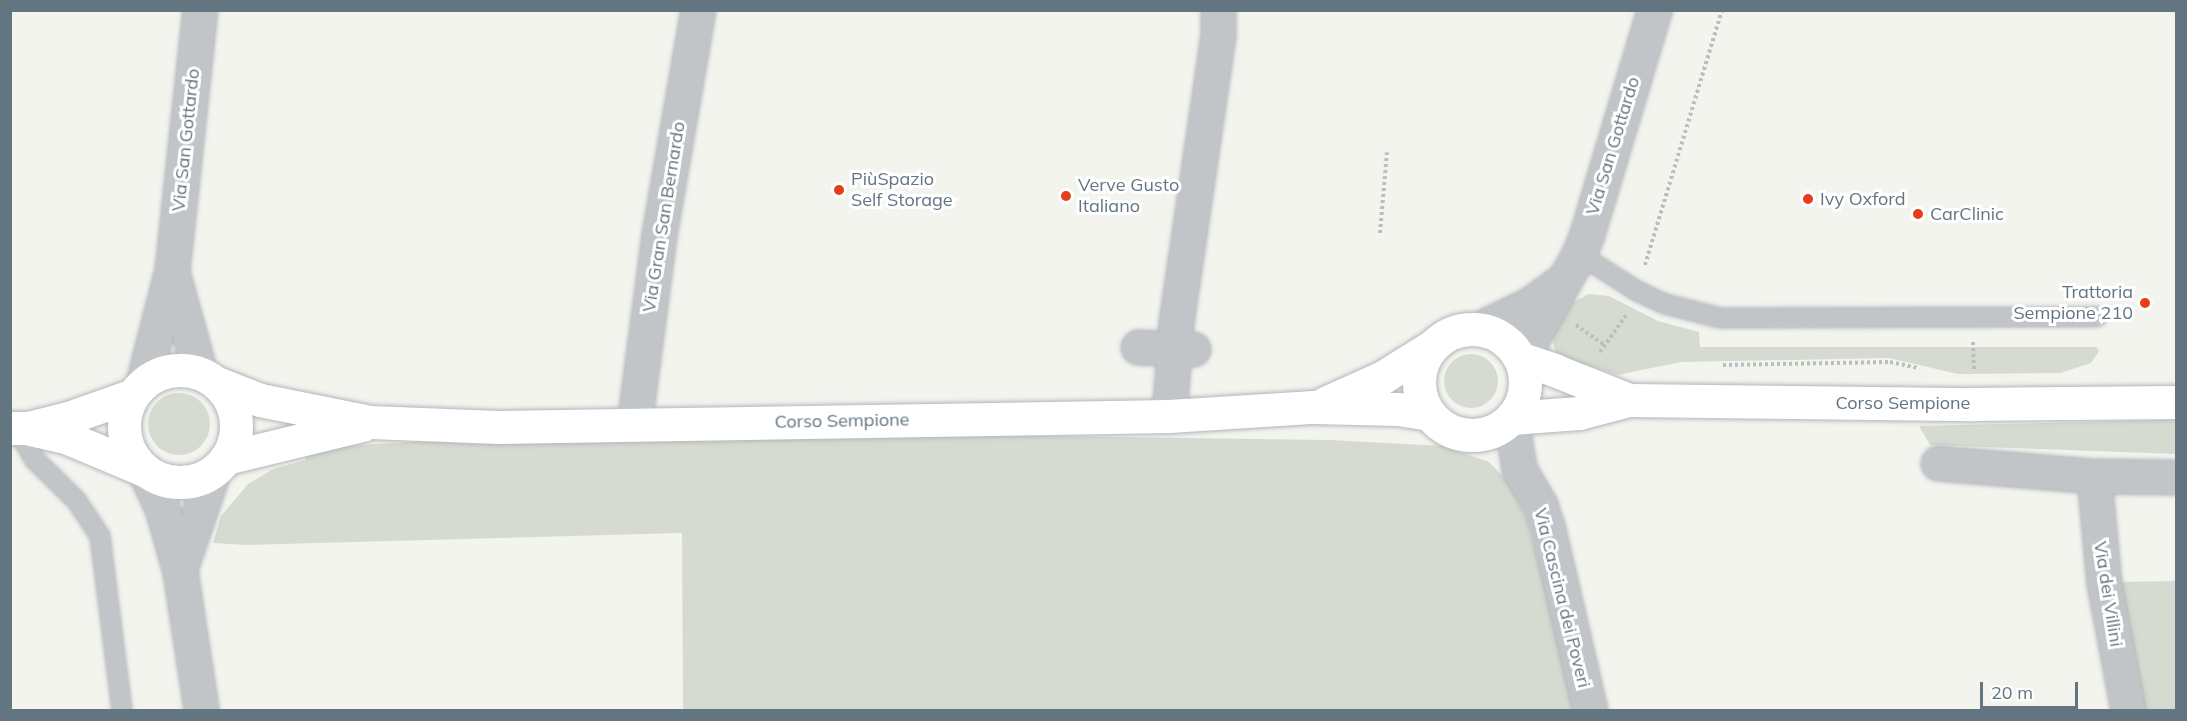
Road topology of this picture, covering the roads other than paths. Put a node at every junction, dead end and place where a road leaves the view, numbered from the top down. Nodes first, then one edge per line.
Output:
1 (200, 10) edge
2 (698, 10) edge
3 (1218, 10) edge
4 (1654, 10) edge
5 (1572, 266) junction
6 (172, 270) junction
7 (2097, 317) dead end
8 (1479, 329) junction
9 (1434, 345) junction
10 (1138, 347) dead end
11 (1183, 349) junction
12 (1521, 359) junction
13 (208, 378) junction
14 (138, 389) junction
15 (1629, 400) junction
16 (2176, 402) edge
17 (1314, 407) junction
18 (1430, 414) junction
19 (1169, 416) junction
20 (1511, 418) junction
21 (369, 423) junction
22 (634, 425) junction
23 (18, 428) edge
24 (1938, 463) dead end
25 (220, 465) junction
26 (144, 470) junction
27 (2094, 476) junction
28 (2176, 477) edge
29 (180, 571) junction
30 (201, 708) dead end
31 (122, 711) edge
32 (1590, 711) edge
33 (2128, 711) edge

1 - 6 street, Via San Gottardo
2 - 22 street, Via Gran San Bernardo
3 - 11 street
4 - 5 street, Via San Gottardo
5 - 7 lane
5 - 8 street
5 - 12 street, Via San Gottardo
6 - 13 street, Via San Gottardo
6 - 14 street, Via San Gottardo
8 - 9 main road
8 - 12 main road
9 - 17 main road, Corso Sempione
9 - 18 main road
10 - 11 street
11 - 19 street
12 - 15 main road, Corso Sempione
12 - 20 main road
13 - 14 main road
13 - 21 main road, Corso Sempione
13 - 25 main road
14 - 23 main road
14 - 26 main road
15 - 16 main road, Corso Sempione
15 - 20 main road, Corso Sempione
17 - 18 main road, Corso Sempione
17 - 19 main road, Corso Sempione
18 - 20 main road
19 - 22 main road, Corso Sempione
20 - 32 street, Via Cascina dei Poveri
21 - 22 main road, Corso Sempione
21 - 25 main road, Corso Sempione
23 - 26 main road
23 - 31 lane
24 - 27 street
25 - 26 main road
25 - 29 street
26 - 29 street
27 - 28 street
27 - 33 street, Via dei Villini
29 - 30 street

